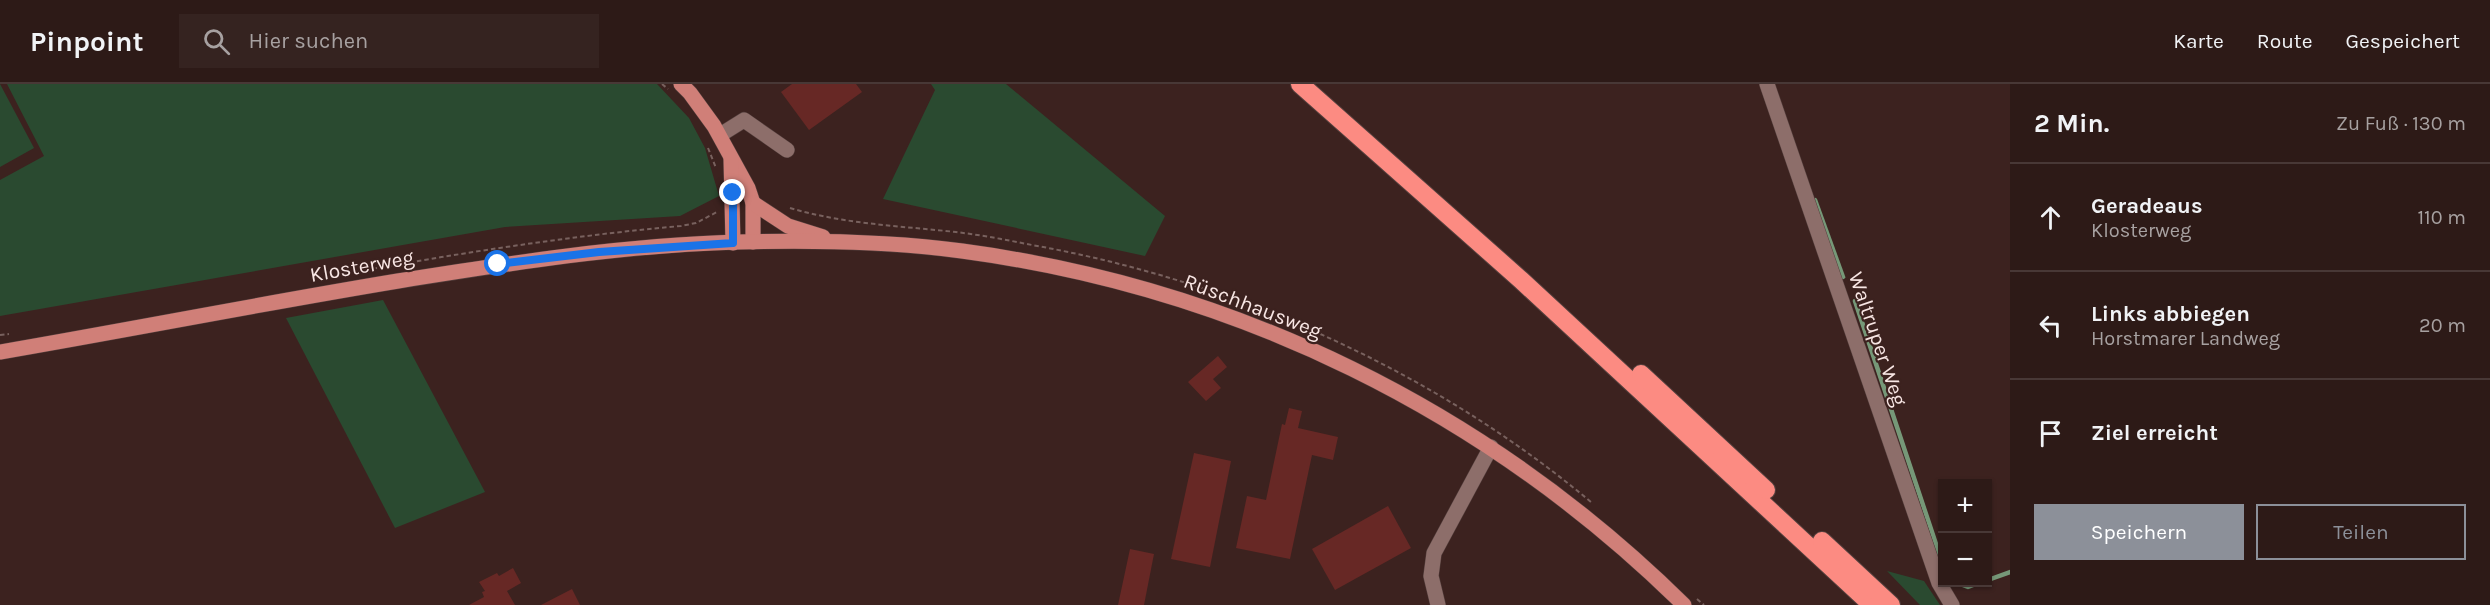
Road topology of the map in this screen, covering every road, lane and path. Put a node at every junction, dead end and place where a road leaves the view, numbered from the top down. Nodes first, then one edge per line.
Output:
1 (662, 84) edge
2 (1300, 84) edge
3 (1319, 84) edge
4 (1767, 84) edge
5 (674, 87) edge
6 (720, 135) junction
7 (706, 143) dead end
8 (787, 150) dead end
9 (731, 159) junction
10 (716, 169) dead end
11 (753, 203) junction
12 (753, 242) junction
13 (848, 242) junction
14 (733, 243) junction
15 (0, 351) edge
16 (1491, 447) junction
17 (1438, 605) edge
18 (1684, 605) edge
19 (1872, 605) edge
20 (1891, 605) edge
21 (1952, 605) edge

1 - 5 path
2 - 19 highway
3 - 20 highway
4 - 21 street, Waltruper Weg
5 - 6 main road
6 - 8 street
6 - 9 main road
7 - 10 path
9 - 11 main road
9 - 14 main road
11 - 12 main road
11 - 13 main road
12 - 13 main road, Rüschhausweg
12 - 14 main road, Rüschhausweg
13 - 16 main road, Rüschhausweg
14 - 15 main road, Klosterweg
16 - 17 street
16 - 18 main road, Rüschhausweg

